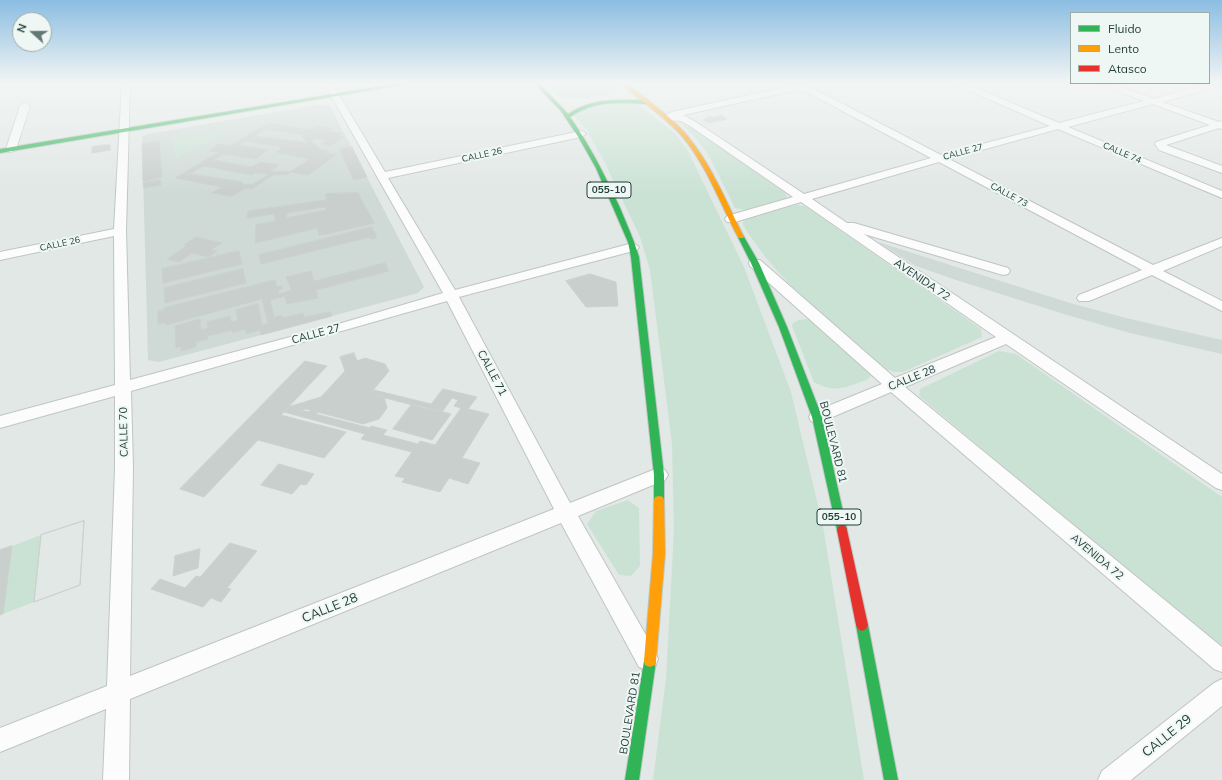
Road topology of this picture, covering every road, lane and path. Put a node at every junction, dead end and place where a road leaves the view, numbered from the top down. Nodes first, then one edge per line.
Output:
1 (21, 119) edge
2 (124, 119) edge
3 (189, 119) edge
4 (348, 119) edge
5 (571, 119) edge
6 (668, 119) edge
7 (686, 119) edge
8 (864, 119) edge
9 (1042, 119) edge
10 (1086, 119) edge
11 (1204, 119) edge
12 (1221, 125) edge
13 (1058, 126) junction
14 (124, 130) junction
15 (582, 134) junction
16 (11, 149) junction
17 (0, 151) edge
18 (940, 159) junction
19 (1222, 170) edge
20 (382, 176) junction
21 (1222, 195) edge
22 (801, 199) junction
23 (730, 219) junction
24 (833, 221) junction
25 (120, 231) junction
26 (1222, 242) edge
27 (633, 247) junction
28 (0, 256) edge
29 (755, 263) junction
30 (1152, 270) junction
31 (1004, 271) dead end
32 (451, 295) junction
33 (1084, 298) dead end
34 (1222, 307) edge
35 (1007, 338) junction
36 (893, 385) junction
37 (123, 387) junction
38 (816, 417) junction
39 (0, 422) edge
40 (659, 475) junction
41 (1222, 483) edge
42 (566, 513) junction
43 (1222, 661) edge
44 (650, 665) junction
45 (1222, 691) edge
46 (118, 693) junction
47 (0, 740) edge
48 (116, 780) edge
49 (632, 780) edge
50 (891, 780) edge
51 (1111, 780) edge

1 - 16 street
2 - 14 street, CALLE 70
3 - 14 main road
4 - 20 street, CALLE 71
5 - 15 main road, 055-10
6 - 23 main road, BOULEVARD 81 / 055-10
7 - 22 street, AVENIDA 72
8 - 18 street, CALLE 73
9 - 13 street, CALLE 74
10 - 13 street, CALLE 27
11 - 12 street
12 - 19 street
13 - 18 street, CALLE 27
13 - 21 street, CALLE 74
14 - 16 main road
14 - 25 street, CALLE 70
15 - 20 street, CALLE 26
15 - 27 main road, BOULEVARD 81 / 055-10
16 - 17 main road
18 - 22 street, CALLE 27
18 - 30 street, CALLE 73
20 - 32 street, CALLE 71
22 - 23 street, CALLE 27
22 - 24 street, AVENIDA 72
23 - 29 main road, BOULEVARD 81 / 055-10
24 - 31 street
24 - 35 street, AVENIDA 72
25 - 28 street, CALLE 26
25 - 37 street, CALLE 70
26 - 30 street
27 - 32 street, CALLE 27
27 - 40 main road, BOULEVARD 81 / 055-10
29 - 36 street, AVENIDA 72
29 - 38 main road, BOULEVARD 81 / 055-10
30 - 33 street
30 - 34 street, CALLE 73
32 - 37 street, CALLE 27
32 - 42 street, CALLE 71
35 - 36 street, CALLE 28
35 - 41 street, AVENIDA 72
36 - 38 street, CALLE 28
36 - 43 street, AVENIDA 72
37 - 39 street, CALLE 27
37 - 46 street, CALLE 70
38 - 50 main road, BOULEVARD 81 / 055-10
40 - 42 street, CALLE 28
40 - 44 main road, BOULEVARD 81 / 055-10
42 - 44 street, CALLE 71
42 - 46 street, CALLE 28
44 - 49 main road, BOULEVARD 81 / 055-10
45 - 51 street, CALLE 29
46 - 47 street, CALLE 28
46 - 48 street, CALLE 70

